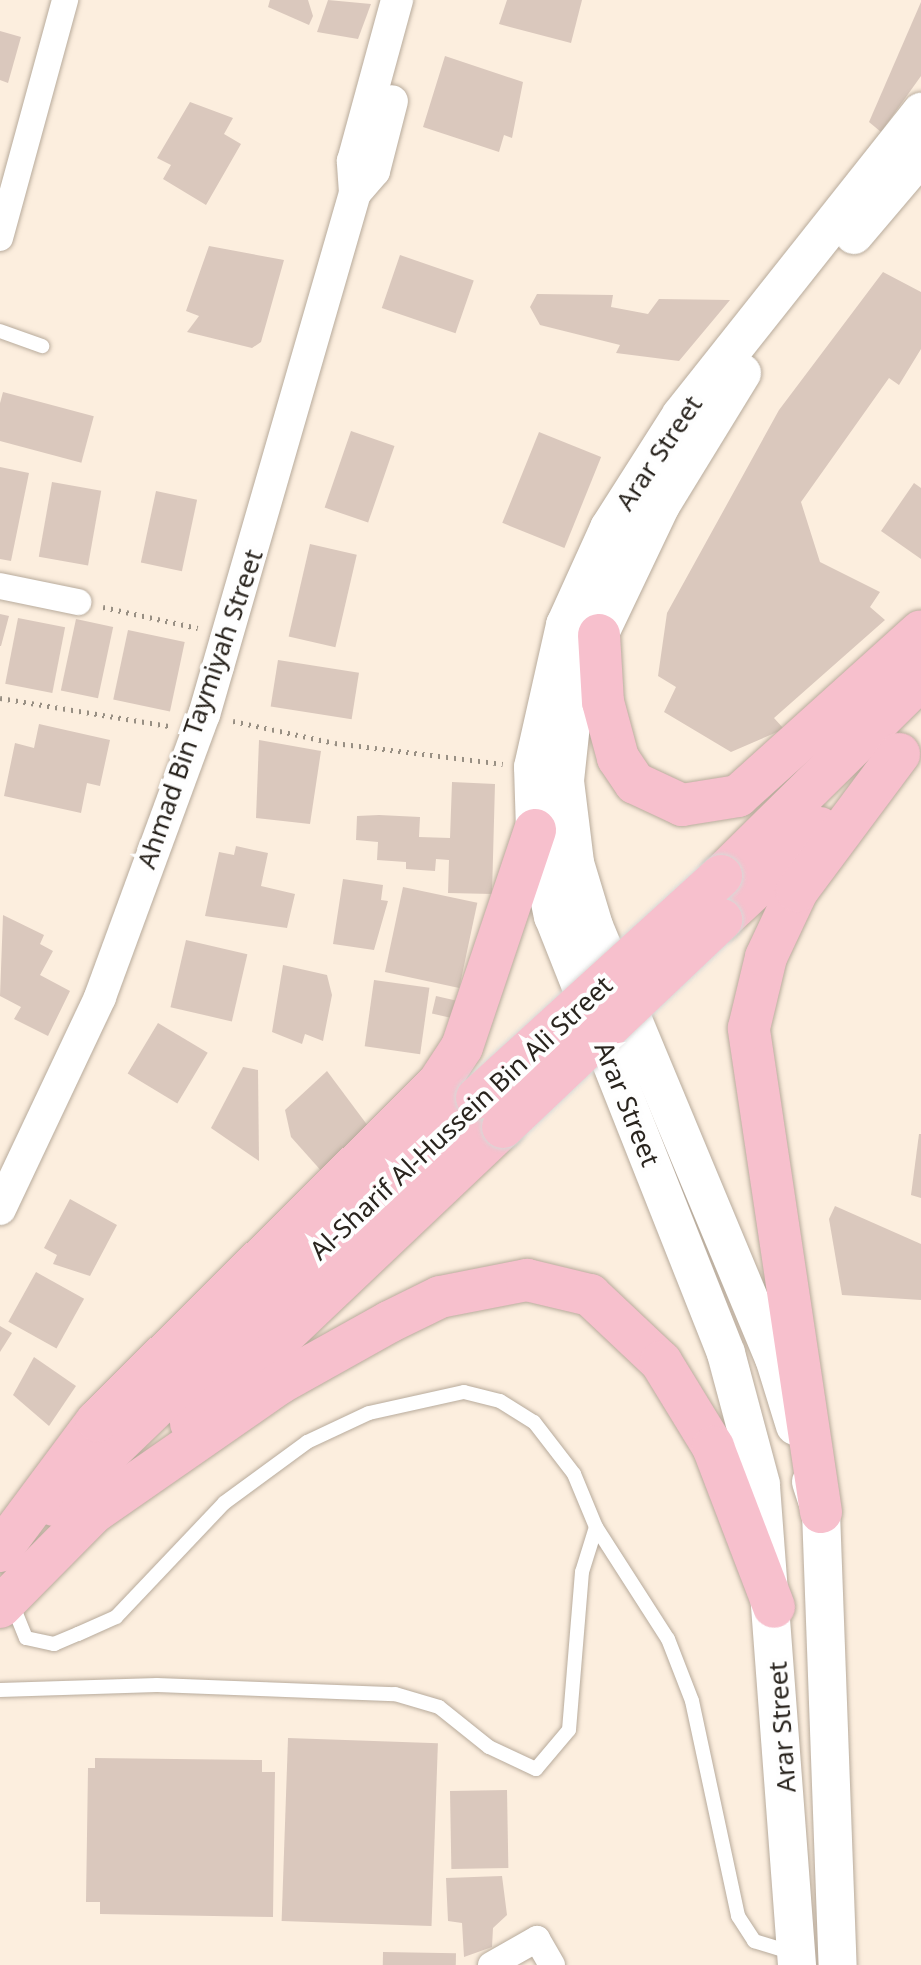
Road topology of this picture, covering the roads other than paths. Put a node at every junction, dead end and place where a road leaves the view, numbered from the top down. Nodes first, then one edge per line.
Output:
1 (65, 0) edge
2 (397, 0) edge
3 (418, 0) edge
4 (921, 112) edge
5 (921, 156) edge
6 (355, 193) junction
7 (0, 238) edge
8 (0, 331) edge
9 (42, 346) dead end
10 (0, 586) edge
11 (78, 602) road end
12 (921, 631) edge
13 (599, 635) junction
14 (921, 679) edge
15 (910, 743) edge
16 (535, 830) junction
17 (490, 1112) junction
18 (0, 1209) edge
19 (821, 1512) junction
20 (87, 1517) junction
21 (596, 1527) junction
22 (0, 1551) edge
23 (0, 1557) edge
24 (5, 1602) edge
25 (774, 1607) junction
26 (0, 1690) edge
27 (796, 1960) edge
28 (491, 1965) edge
29 (552, 1965) edge
30 (838, 1965) edge

1 - 7 street
2 - 6 street, Ahmad Bin Taymiyah Street
3 - 6 street, Ahmad Bin Taymiyah Street
4 - 16 main road, Arar Street
5 - 13 main road, Arar Street
6 - 18 street, Ahmad Bin Taymiyah Street
8 - 9 lane
10 - 11 street
12 - 13 main road
13 - 19 main road, Arar Street
14 - 17 main road, Al-Sharif Al-Hussein Bin Ali Street, bridge
15 - 17 main road, Al-Sharif Al-Hussein Bin Ali Street, bridge
15 - 19 main road
16 - 22 main road
16 - 25 main road, Arar Street
17 - 20 main road, Al-Sharif Al-Hussein Bin Ali Street
17 - 23 main road, Al-Sharif Al-Hussein Bin Ali Street
19 - 30 main road, Arar Street
20 - 24 main road, Al-Sharif Al-Hussein Bin Ali Street
20 - 25 main road
21 - 24 lane
21 - 26 lane
21 - 27 lane
25 - 27 main road, Arar Street
28 - 29 street

